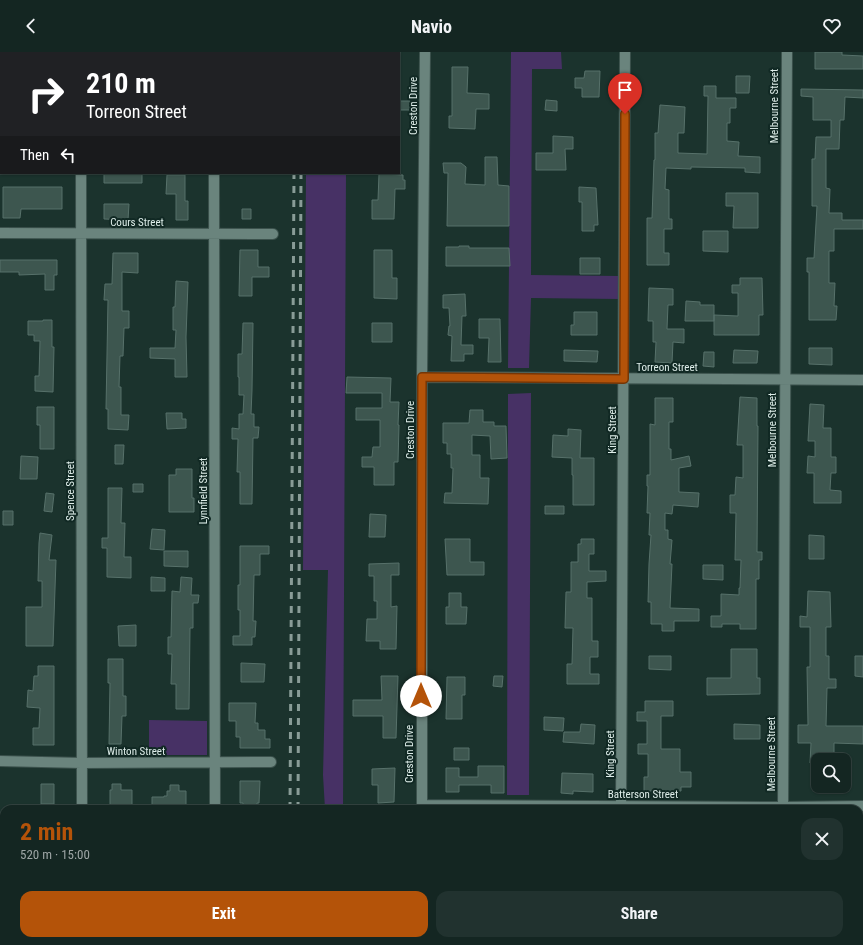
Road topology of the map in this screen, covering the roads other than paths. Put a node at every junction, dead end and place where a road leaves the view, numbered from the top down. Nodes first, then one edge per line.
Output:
1 (425, 52) edge
2 (625, 52) edge
3 (787, 52) edge
4 (81, 174) edge
5 (214, 174) edge
6 (0, 232) edge
7 (82, 234) junction
8 (213, 234) junction
9 (273, 234) dead end
10 (422, 377) junction
11 (624, 379) junction
12 (784, 379) junction
13 (863, 380) edge
14 (0, 761) edge
15 (271, 762) dead end
16 (82, 763) junction
17 (216, 763) junction
18 (82, 805) edge
19 (215, 805) edge
20 (422, 805) edge
21 (621, 805) edge
22 (782, 805) edge

1 - 10 street, Creston Drive
2 - 11 street, King Street
3 - 12 street, Melbourne Street
4 - 7 street, Spence Street
5 - 8 street, Lynnfield Street
6 - 7 street, Cours Street
7 - 8 street, Cours Street
7 - 16 street, Spence Street
8 - 9 street, Cours Street
8 - 17 street, Lynnfield Street
10 - 11 street, Torreon Street
10 - 20 street, Creston Drive
11 - 12 street, Torreon Street
11 - 21 street, King Street
12 - 13 street, Torreon Street
12 - 22 street, Melbourne Street
14 - 16 street, Winton Street
15 - 17 street, Winton Street
16 - 17 street, Winton Street
16 - 18 street, Spence Street
17 - 19 street, Lynnfield Street

